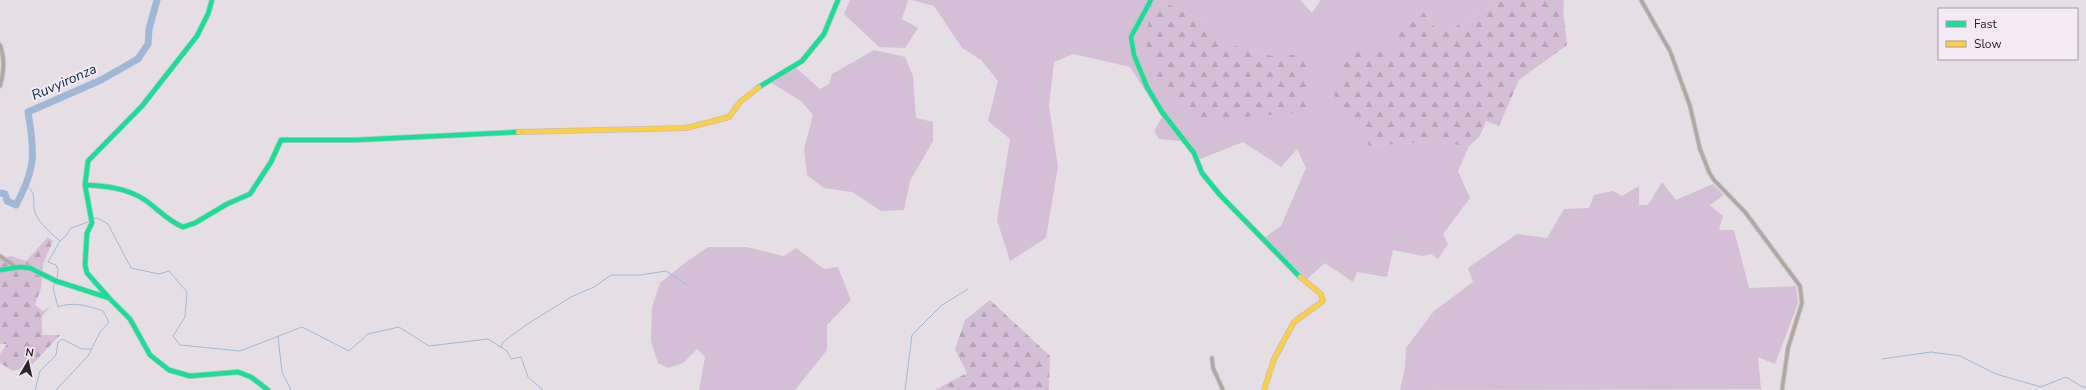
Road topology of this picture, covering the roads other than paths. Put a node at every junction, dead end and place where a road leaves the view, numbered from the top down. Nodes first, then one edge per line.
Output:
1 (212, 0) edge
2 (838, 0) edge
3 (1151, 0) edge
4 (1640, 0) edge
5 (0, 45) edge
6 (0, 86) edge
7 (85, 185) junction
8 (0, 256) edge
9 (16, 267) junction
10 (0, 270) edge
11 (109, 298) junction
12 (1212, 358) dead end
13 (268, 390) edge
14 (1223, 390) edge
15 (1264, 390) edge
16 (1782, 390) edge

1 - 7 street
2 - 7 street
3 - 15 street
4 - 16 street
5 - 6 street
7 - 11 street
8 - 9 street
9 - 10 street
9 - 11 street
11 - 13 street
12 - 14 street

